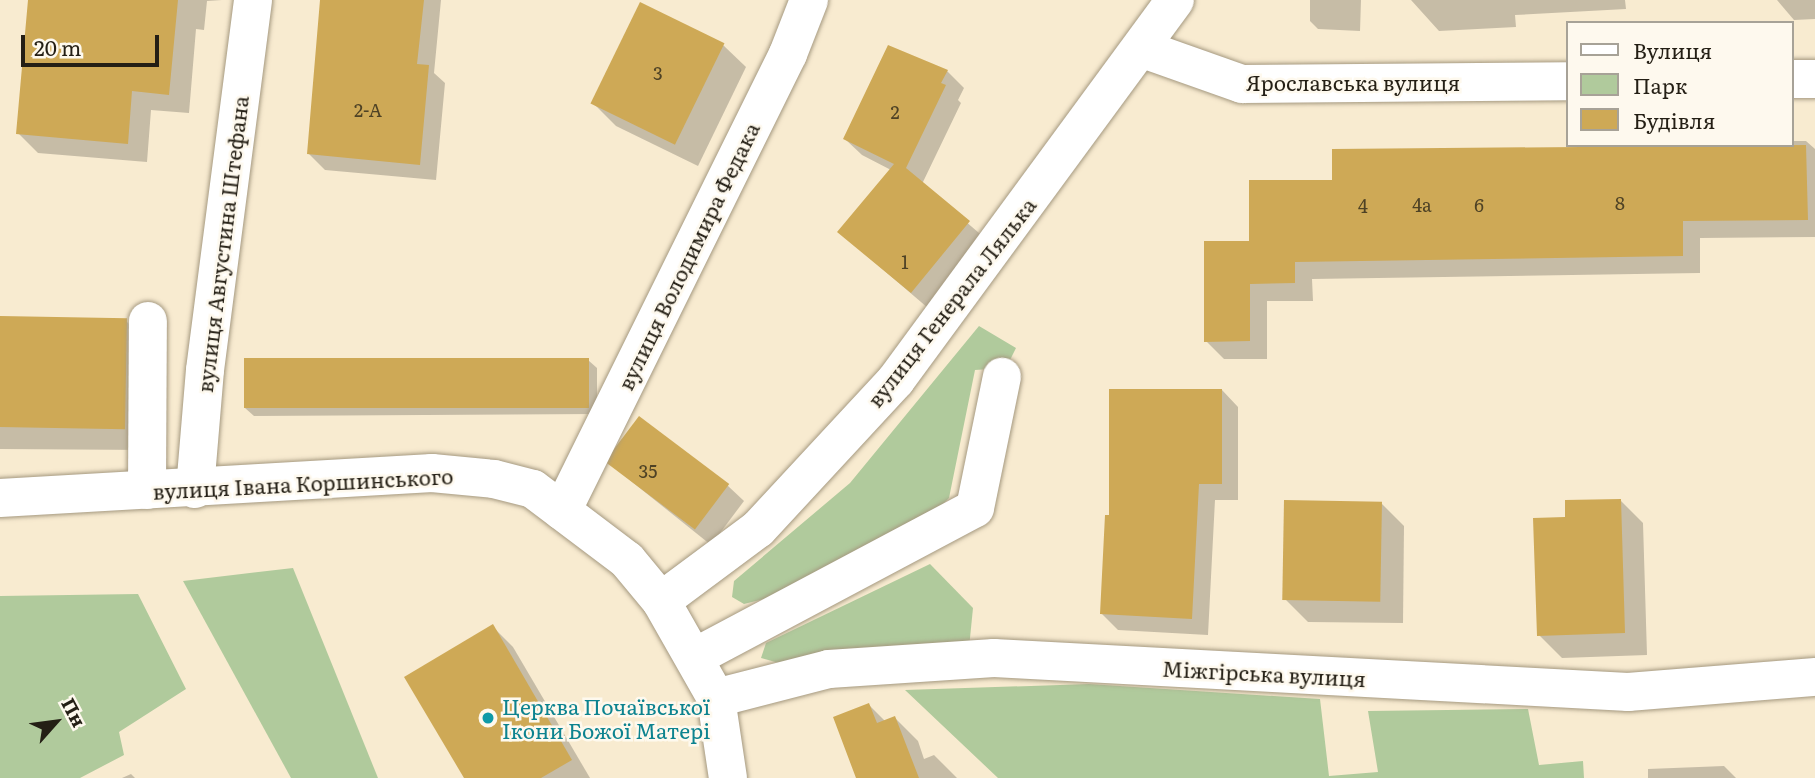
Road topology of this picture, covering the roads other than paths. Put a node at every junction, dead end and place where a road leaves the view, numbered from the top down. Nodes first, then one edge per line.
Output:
1 (254, 0) edge
2 (809, 0) edge
3 (1175, 0) edge
4 (1143, 49) junction
5 (1794, 79) edge
6 (1815, 79) edge
7 (1566, 81) edge
8 (148, 321) dead end
9 (1002, 377) dead end
10 (195, 489) junction
11 (147, 490) junction
12 (0, 498) edge
13 (562, 511) junction
14 (661, 601) junction
15 (695, 657) junction
16 (1815, 677) edge
17 (716, 698) junction
18 (727, 778) edge

1 - 10 street, вулиця Августина Штефана
2 - 13 street, вулиця Володимира Федака
3 - 4 street, вулиця Генерала Лялька
4 - 7 street, Ярославська вулиця
4 - 14 street, вулиця Генерала Лялька
5 - 6 street
8 - 11 street
9 - 15 street
10 - 11 street, вулиця Івана Коршинського
10 - 13 street, вулиця Івана Коршинського
11 - 12 street, вулиця Івана Коршинського
13 - 14 street, вулиця Івана Коршинського
14 - 15 street, вулиця Івана Коршинського
15 - 17 street, вулиця Івана Коршинського
16 - 17 street, Міжгірська вулиця
17 - 18 street, вулиця Івана Коршинського

